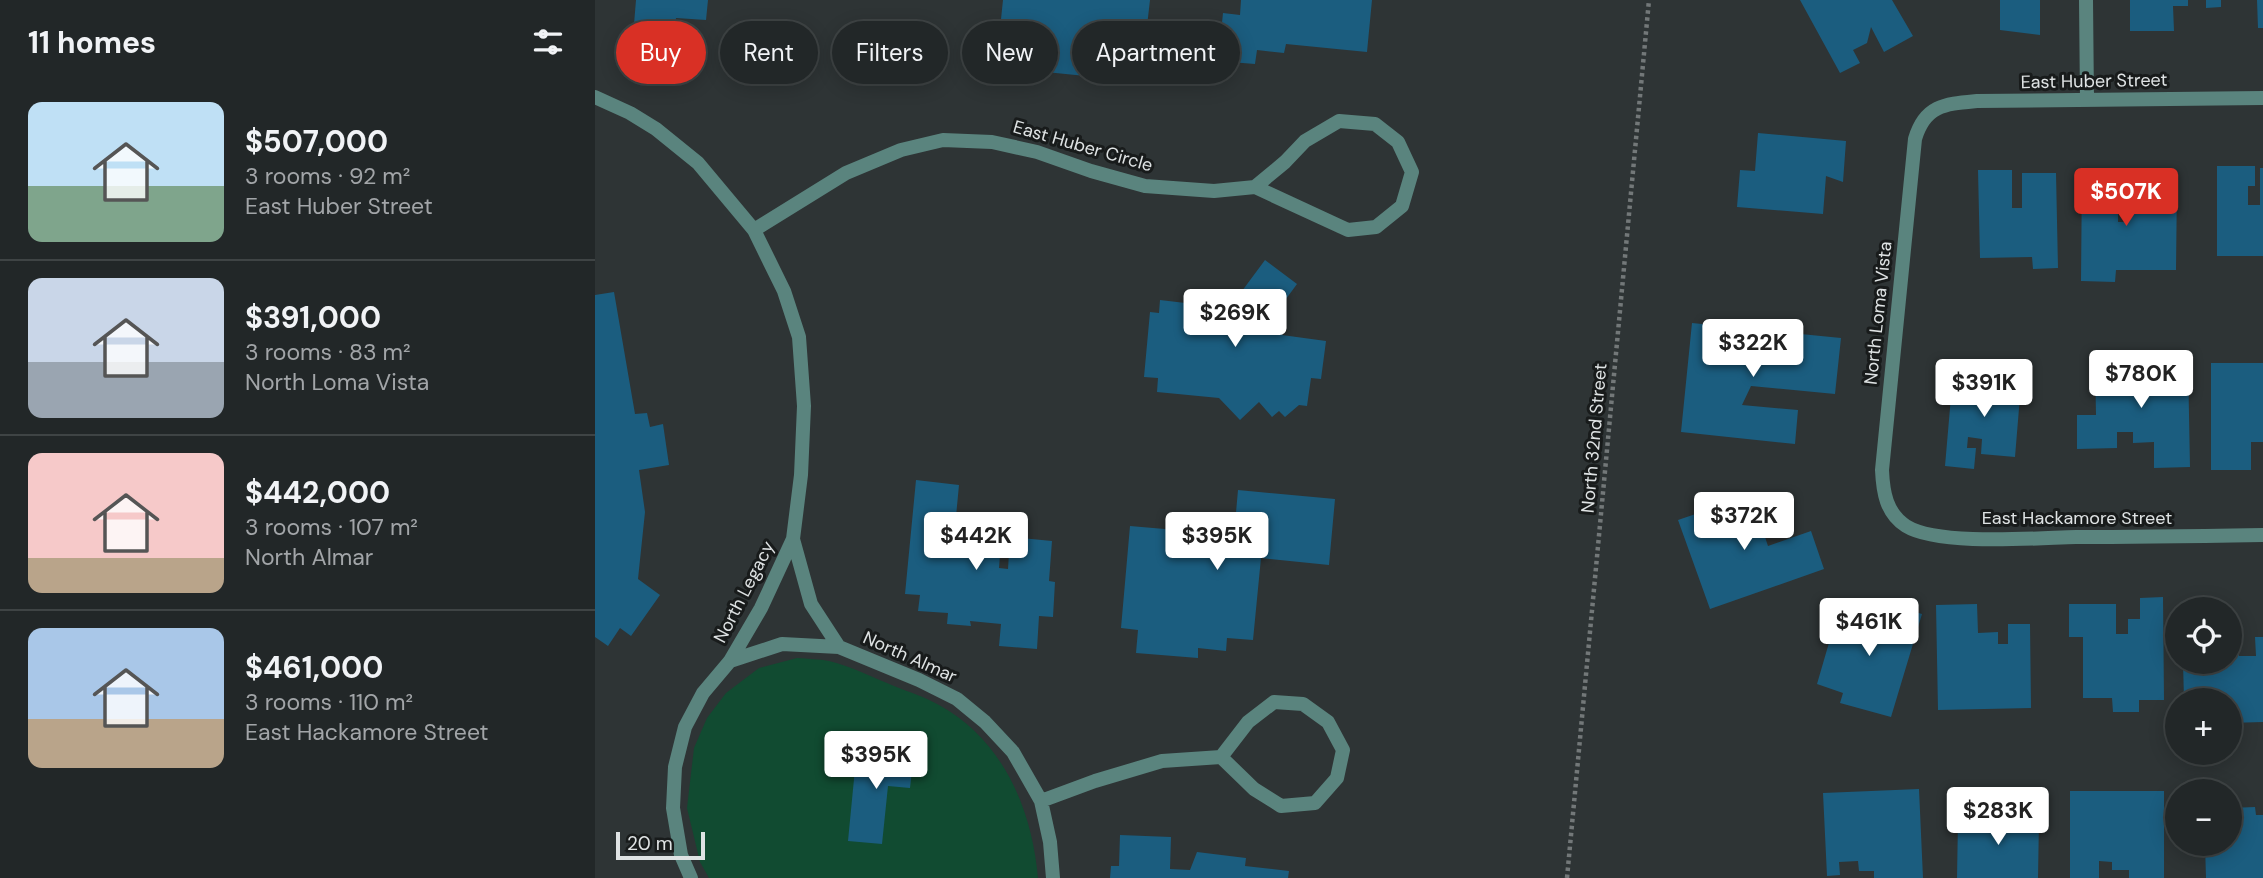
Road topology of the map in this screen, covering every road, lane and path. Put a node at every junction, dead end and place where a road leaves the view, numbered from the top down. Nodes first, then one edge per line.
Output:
1 (1649, 0) edge
2 (2086, 0) edge
3 (595, 97) edge
4 (2263, 98) edge
5 (2087, 100) junction
6 (1928, 113) joint
7 (1255, 187) junction
8 (754, 230) junction
9 (1895, 518) joint
10 (2263, 535) edge
11 (793, 539) junction
12 (839, 647) junction
13 (730, 662) junction
14 (1221, 757) junction
15 (1041, 801) junction
16 (691, 878) edge
17 (1053, 878) edge
18 (1567, 878) edge

1 - 18 path, North 32nd Street
2 - 5 street
3 - 8 street
4 - 5 street, East Huber Street
5 - 6 street, East Huber Street
6 - 9 street, North Loma Vista
7 - 7 street
7 - 8 street, East Huber Circle
8 - 11 street, North Legacy
9 - 10 street, East Hackamore Street
11 - 12 street, North Almar
11 - 13 street, North Legacy
12 - 13 street
12 - 15 street, North Almar
13 - 16 street, North Legacy
14 - 14 street
14 - 15 street
15 - 17 street, North Almar

